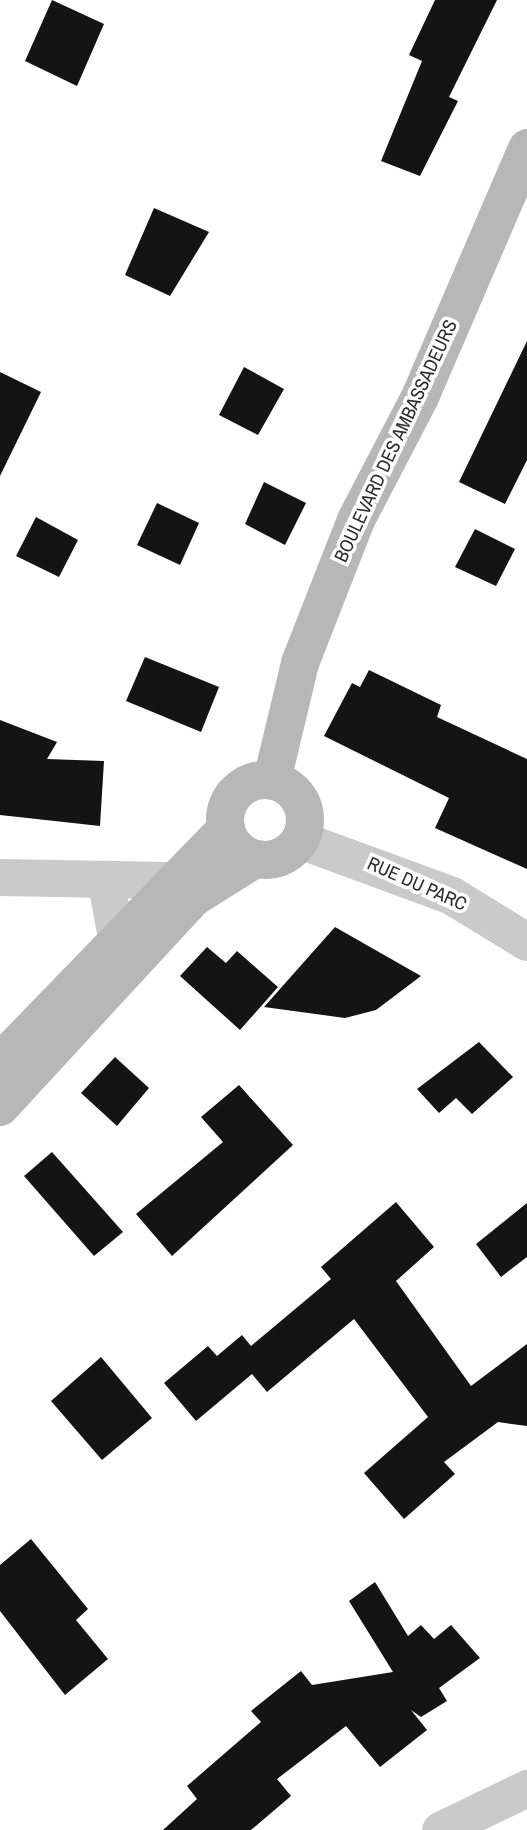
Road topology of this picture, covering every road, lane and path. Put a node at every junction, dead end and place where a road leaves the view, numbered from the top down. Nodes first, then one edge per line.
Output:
1 (527, 148) edge
2 (272, 780) junction
3 (226, 829) junction
4 (300, 840) junction
5 (255, 859) junction
6 (0, 877) edge
7 (170, 880) junction
8 (106, 883) junction
9 (116, 937) junction
10 (527, 942) edge
11 (0, 1062) edge
12 (0, 1107) edge
13 (527, 1788) edge
14 (440, 1830) edge

1 - 2 main road, BOULEVARD DES AMBASSADEURS
2 - 3 main road
2 - 4 main road
3 - 5 main road
3 - 7 main road
4 - 5 main road
4 - 10 street, RUE DU PARC
5 - 12 main road
6 - 8 street
7 - 8 street
7 - 9 main road
8 - 9 street
9 - 11 main road
13 - 14 street

